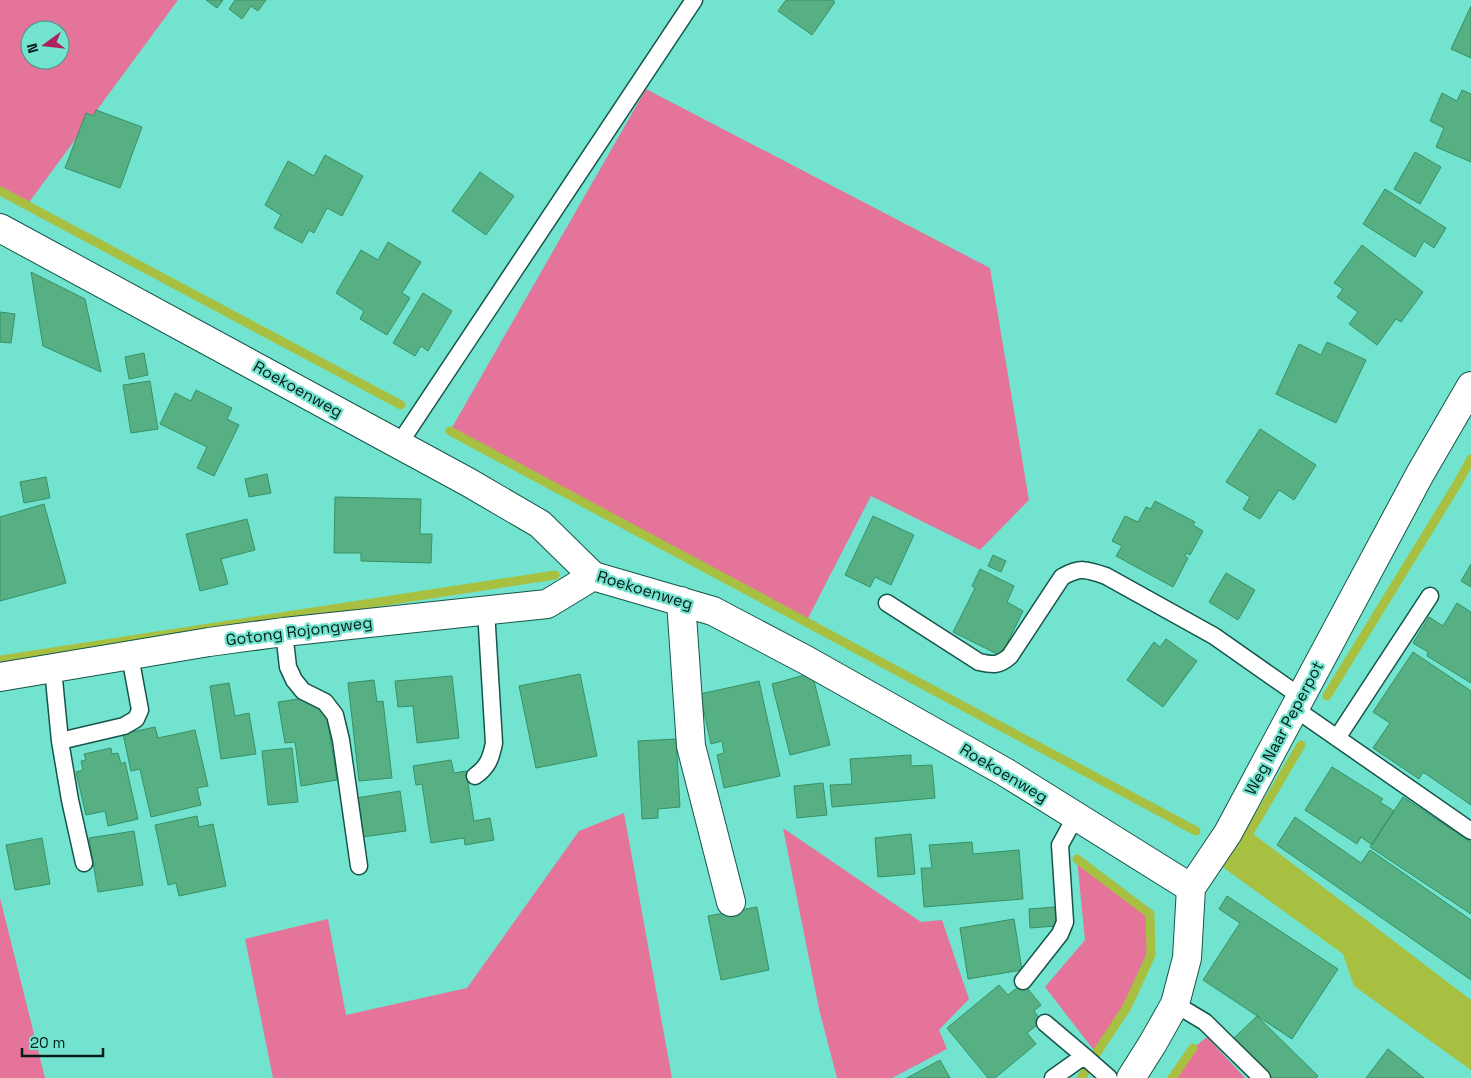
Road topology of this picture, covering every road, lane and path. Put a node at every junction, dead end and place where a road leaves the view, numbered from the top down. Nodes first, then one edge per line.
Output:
1 (694, 0) edge
2 (0, 228) edge
3 (1471, 386) edge
4 (399, 444) junction
5 (593, 576) junction
6 (1430, 596) dead end
7 (681, 601) junction
8 (887, 603) dead end
9 (486, 610) junction
10 (284, 632) junction
11 (130, 656) junction
12 (53, 668) junction
13 (0, 678) edge
14 (1298, 703) junction
15 (1337, 738) junction
16 (60, 741) junction
17 (475, 776) dead end
18 (1076, 816) junction
19 (1471, 831) edge
20 (84, 863) dead end
21 (358, 866) dead end
22 (1191, 888) junction
23 (731, 902) dead end
24 (1023, 981) dead end
25 (1175, 1004) junction
26 (1045, 1023) dead end
27 (1084, 1056) junction
28 (1053, 1078) edge
29 (1109, 1078) edge
30 (1131, 1078) edge
31 (1262, 1078) edge

1 - 4 lane
2 - 4 street, Roekoenweg
3 - 14 street, Weg Naar Peperpot
4 - 5 street, Roekoenweg
5 - 7 street, Roekoenweg
5 - 9 street, Gotong Rojongweg
6 - 15 lane
7 - 18 street, Roekoenweg
7 - 23 street
8 - 14 lane
9 - 10 street, Gotong Rojongweg
9 - 17 lane
10 - 11 street, Gotong Rojongweg
10 - 21 lane
11 - 12 street, Gotong Rojongweg
11 - 16 lane
12 - 13 street, Gotong Rojongweg
12 - 16 lane
14 - 15 lane
14 - 22 street, Weg Naar Peperpot
15 - 19 lane
16 - 20 lane
18 - 22 street, Roekoenweg
18 - 24 lane
22 - 25 street
25 - 30 street
25 - 31 lane
26 - 27 lane
27 - 28 lane
27 - 29 lane

